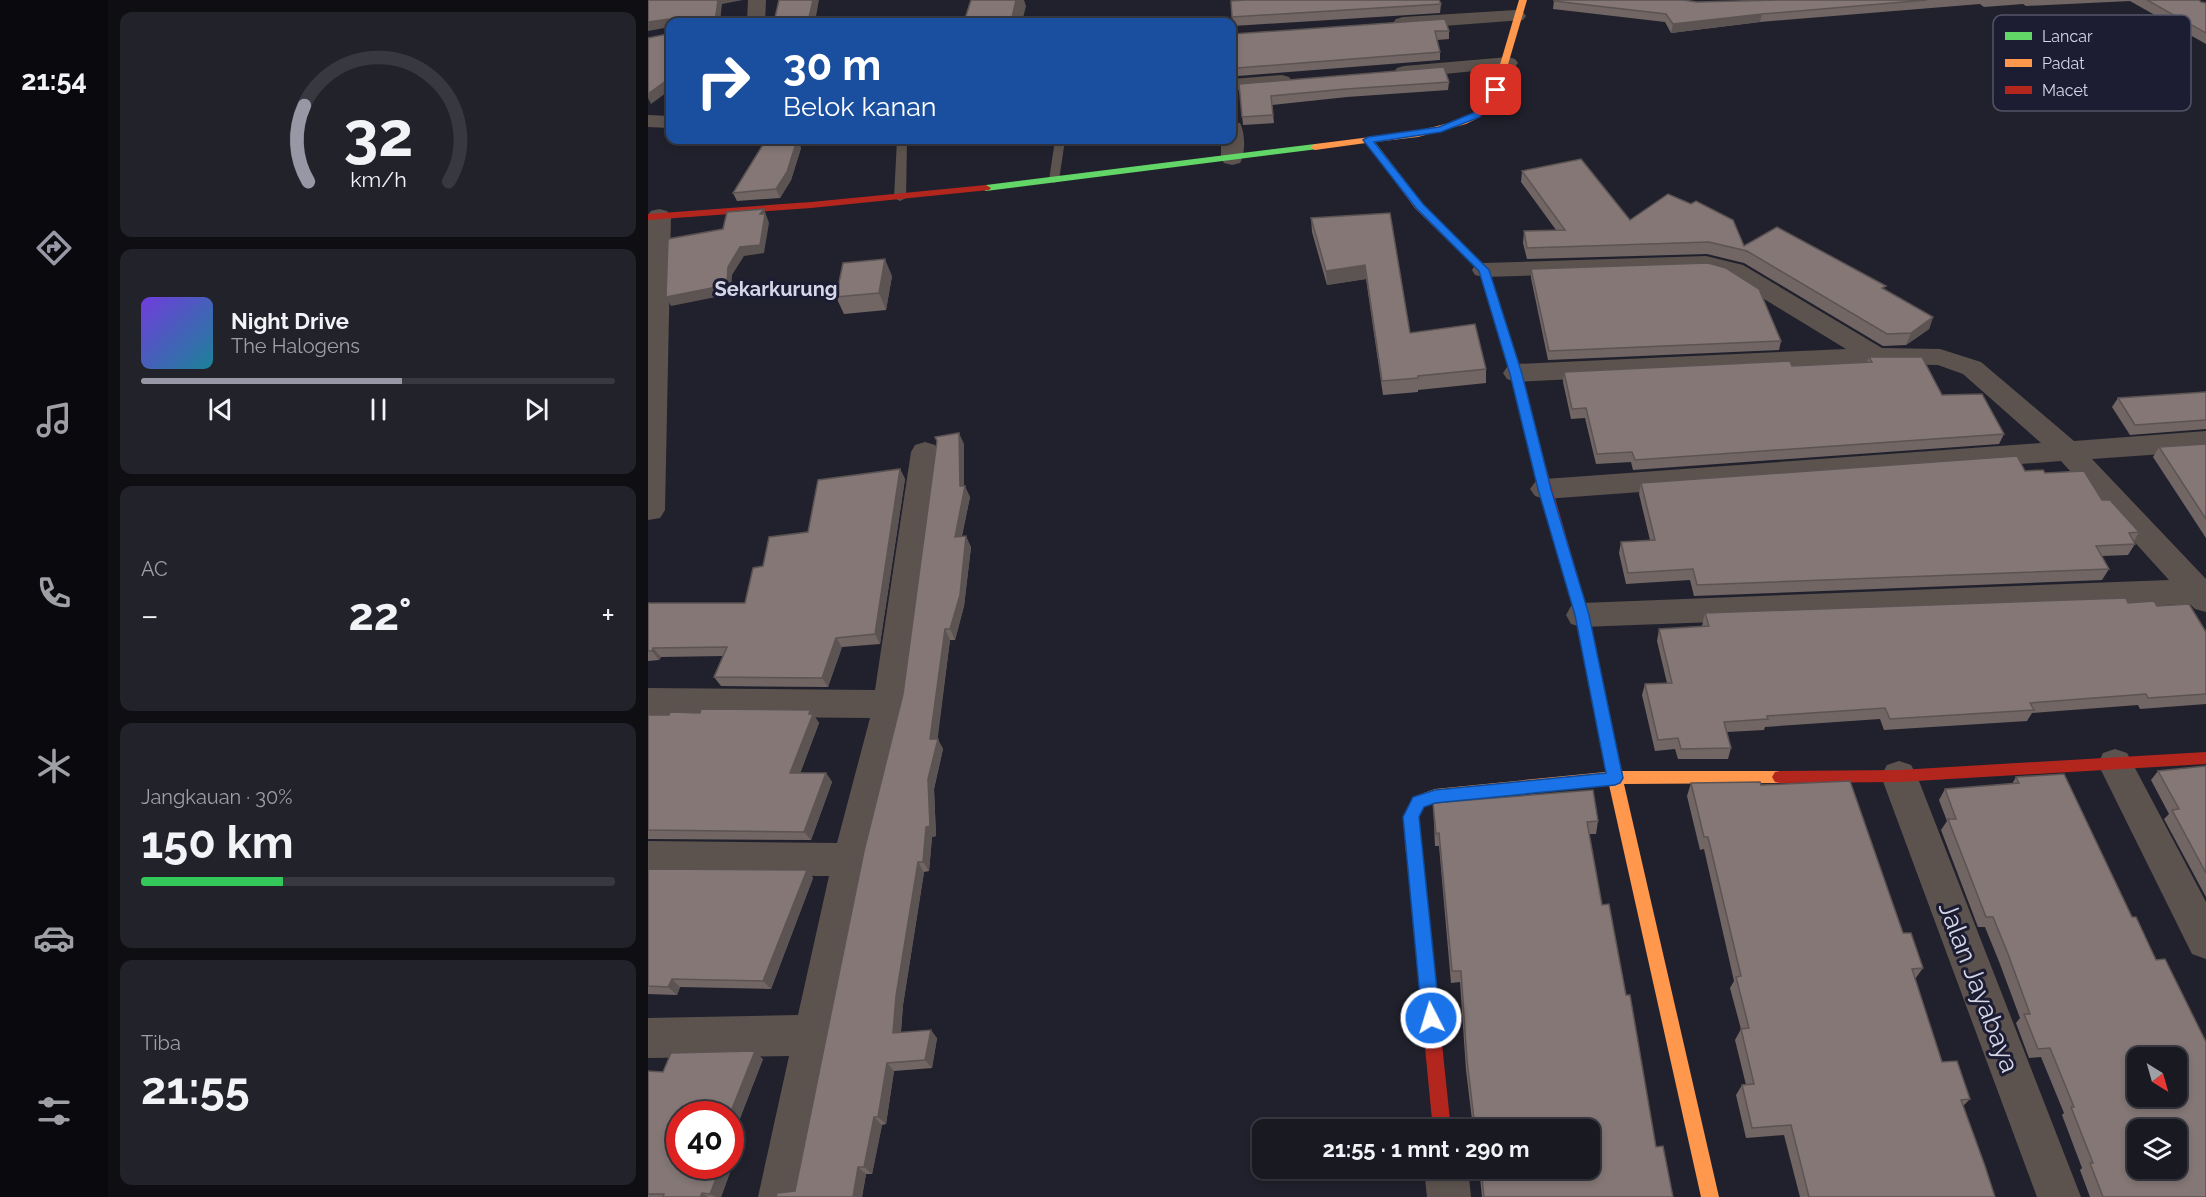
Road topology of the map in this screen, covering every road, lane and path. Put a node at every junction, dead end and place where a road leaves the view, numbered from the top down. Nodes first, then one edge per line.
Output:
1 (757, 0) edge
2 (1520, 8) edge
3 (753, 18) edge
4 (1381, 25) edge
5 (1508, 63) junction
6 (1381, 73) edge
7 (1300, 80) edge
8 (1236, 85) edge
9 (648, 120) edge
10 (666, 122) edge
11 (1368, 140) junction
12 (902, 144) edge
13 (1059, 144) edge
14 (1232, 144) edge
15 (1232, 158) junction
16 (1054, 180) junction
17 (900, 198) junction
18 (654, 217) edge
19 (1484, 270) junction
20 (1877, 356) junction
21 (1516, 374) junction
22 (2206, 441) edge
23 (2066, 449) junction
24 (925, 452) dead end
25 (1545, 489) junction
26 (650, 510) dead end
27 (2204, 594) edge
28 (1582, 615) junction
29 (648, 702) edge
30 (890, 704) junction
31 (2206, 758) edge
32 (2115, 764) junction
33 (1899, 776) junction
34 (1615, 778) junction
35 (648, 858) edge
36 (851, 860) junction
37 (2206, 941) edge
38 (814, 1035) junction
39 (648, 1038) edge
40 (1441, 1119) edge
41 (1447, 1179) edge
42 (780, 1197) edge
43 (1449, 1197) edge
44 (1710, 1197) edge
45 (2059, 1197) edge

1 - 3 street
2 - 4 street
2 - 5 street
5 - 6 street
5 - 11 street
7 - 8 street
9 - 10 street
11 - 15 street
11 - 19 street
12 - 17 lane
13 - 16 lane
14 - 15 street
15 - 16 street
16 - 17 street
17 - 18 street
18 - 26 street
19 - 20 street
19 - 21 street
20 - 21 street
20 - 23 street
21 - 25 street
22 - 23 street
23 - 25 street
23 - 27 street
24 - 30 street
25 - 28 street
27 - 28 street
28 - 34 street
29 - 30 street
30 - 36 street
31 - 32 street
32 - 33 street
32 - 37 street
33 - 34 street
33 - 45 street, Jalan Jayabaya
34 - 40 street
34 - 44 street
35 - 36 street
36 - 38 street
38 - 39 street
38 - 42 street
41 - 43 street

